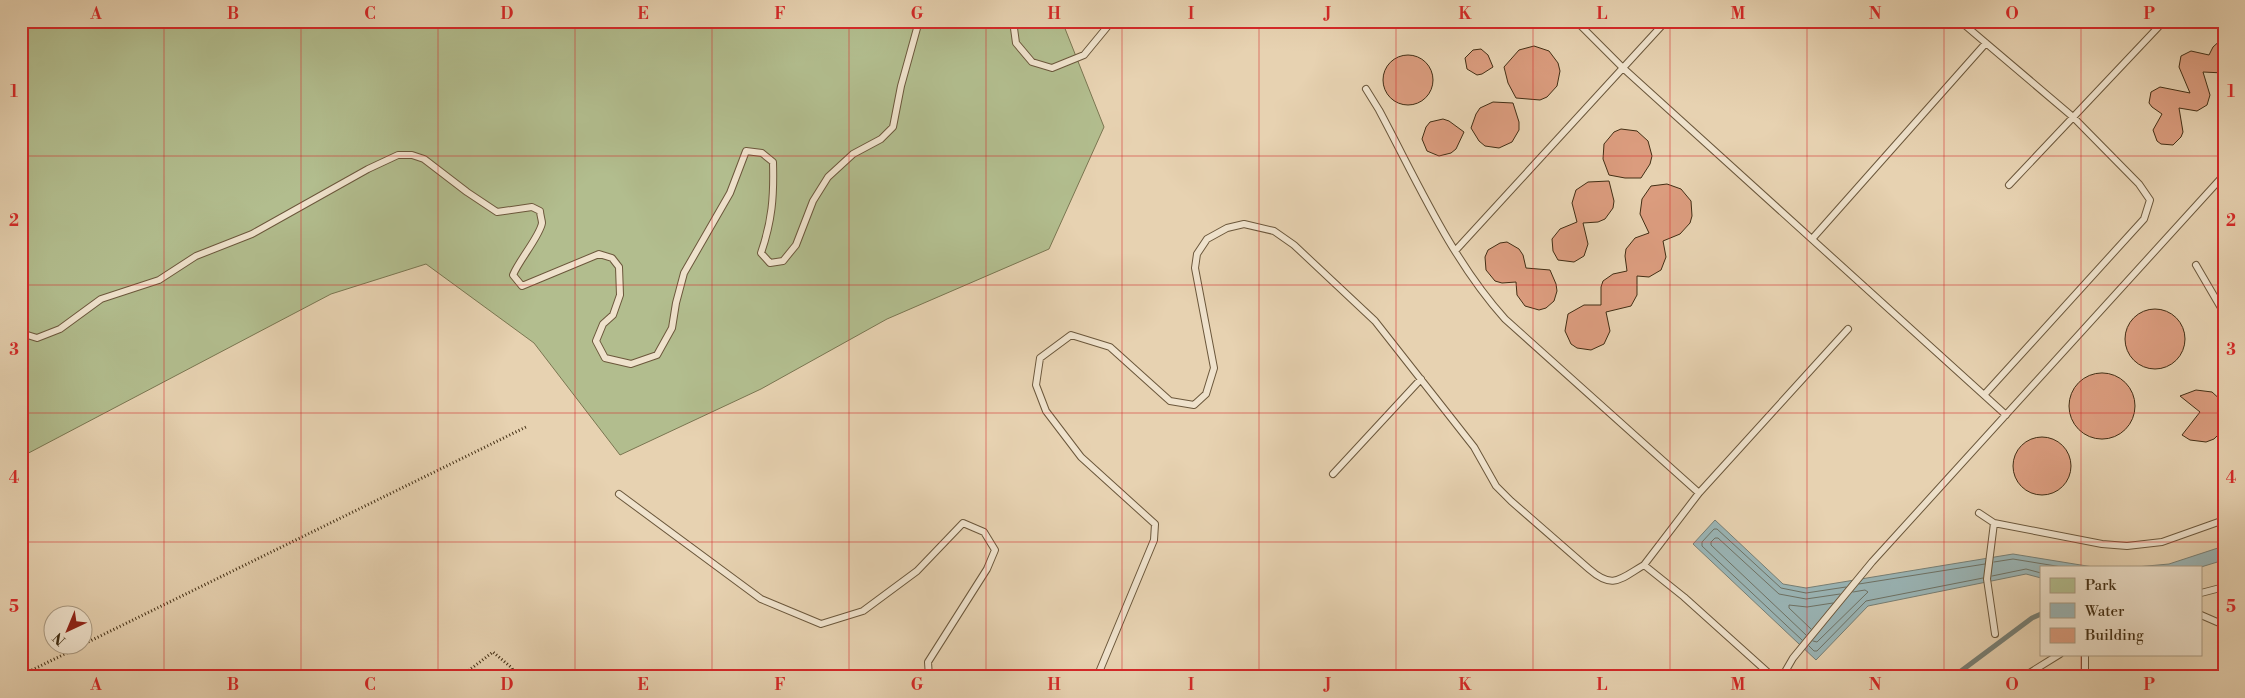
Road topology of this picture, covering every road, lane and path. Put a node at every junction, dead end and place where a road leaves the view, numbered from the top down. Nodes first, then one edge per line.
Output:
1 (919, 21) edge
2 (1013, 21) edge
3 (1112, 21) edge
4 (1576, 21) edge
5 (1666, 21) edge
6 (1960, 21) edge
7 (2164, 21) edge
8 (1986, 43) junction
9 (1623, 68) junction
10 (1366, 89) dead end
11 (2072, 116) junction
12 (2224, 175) edge
13 (2009, 185) dead end
14 (1812, 239) junction
15 (1456, 251) junction
16 (2196, 265) dead end
17 (2224, 313) edge
18 (1848, 329) dead end
19 (21, 333) edge
20 (1421, 379) junction
21 (1984, 395) junction
22 (2006, 415) junction
23 (528, 426) dead end
24 (1333, 474) dead end
25 (1699, 493) junction
26 (619, 494) dead end
27 (1979, 513) dead end
28 (2224, 520) edge
29 (1994, 523) junction
30 (1644, 565) junction
31 (2224, 587) edge
32 (2202, 594) edge
33 (2202, 615) edge
34 (2224, 625) edge
35 (1995, 634) dead end
36 (92, 640) edge
37 (60, 656) edge
38 (2057, 656) edge
39 (2085, 656) edge
40 (24, 677) edge
41 (460, 677) edge
42 (515, 677) edge
43 (929, 677) edge
44 (1097, 677) edge
45 (1773, 677) edge
46 (1782, 677) edge
47 (2023, 677) edge
48 (2085, 677) edge

1 - 19 lane
2 - 3 lane
4 - 9 lane
5 - 9 lane
6 - 8 lane
7 - 11 lane
8 - 11 lane
8 - 14 lane
9 - 14 lane
9 - 15 lane
10 - 15 lane
11 - 13 lane
11 - 21 lane
12 - 22 lane
14 - 21 lane
15 - 25 lane
16 - 17 lane
18 - 25 lane
20 - 24 lane
20 - 30 lane
20 - 44 lane
21 - 22 lane
22 - 46 lane
23 - 36 path
25 - 30 lane
26 - 43 lane
27 - 29 lane
28 - 29 lane
29 - 35 lane
30 - 45 lane
31 - 32 lane
33 - 34 lane
37 - 40 path
38 - 47 lane
39 - 48 lane
41 - 42 path

